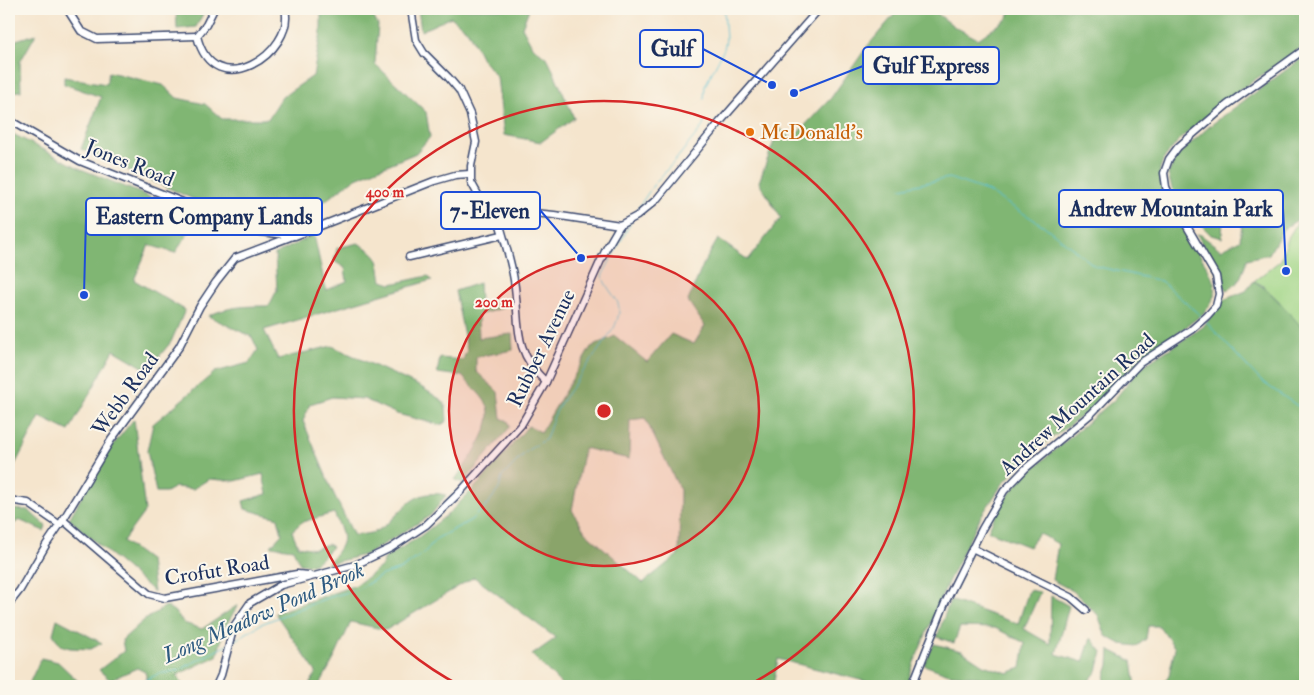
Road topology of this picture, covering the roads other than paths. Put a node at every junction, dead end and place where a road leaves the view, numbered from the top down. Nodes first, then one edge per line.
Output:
1 (67, 9) edge
2 (214, 9) edge
3 (285, 9) edge
4 (411, 9) edge
5 (820, 9) edge
6 (197, 36) junction
7 (1305, 49) edge
8 (9, 120) edge
9 (470, 174) junction
10 (495, 209) junction
11 (621, 225) junction
12 (294, 236) junction
13 (502, 236) junction
14 (409, 257) dead end
15 (546, 382) junction
16 (9, 500) edge
17 (61, 523) junction
18 (972, 548) junction
19 (313, 576) junction
20 (9, 604) edge
21 (1086, 610) dead end
22 (216, 686) edge
23 (912, 686) edge

1 - 6 street
2 - 6 street
3 - 6 street
4 - 9 street
5 - 11 street, Rubber Avenue
7 - 18 street, Andrew Mountain Road
8 - 12 street, Jones Road
9 - 10 street
9 - 12 street
10 - 11 street
10 - 13 street
11 - 15 street, Rubber Avenue
12 - 17 street, Webb Road
13 - 14 street
13 - 15 street
15 - 19 street, Rubber Avenue
16 - 17 street, Crofut Road
17 - 19 street, Crofut Road
17 - 20 street, Webb Road
18 - 21 street
18 - 23 street, Andrew Mountain Road
19 - 22 street, Rubber Avenue

